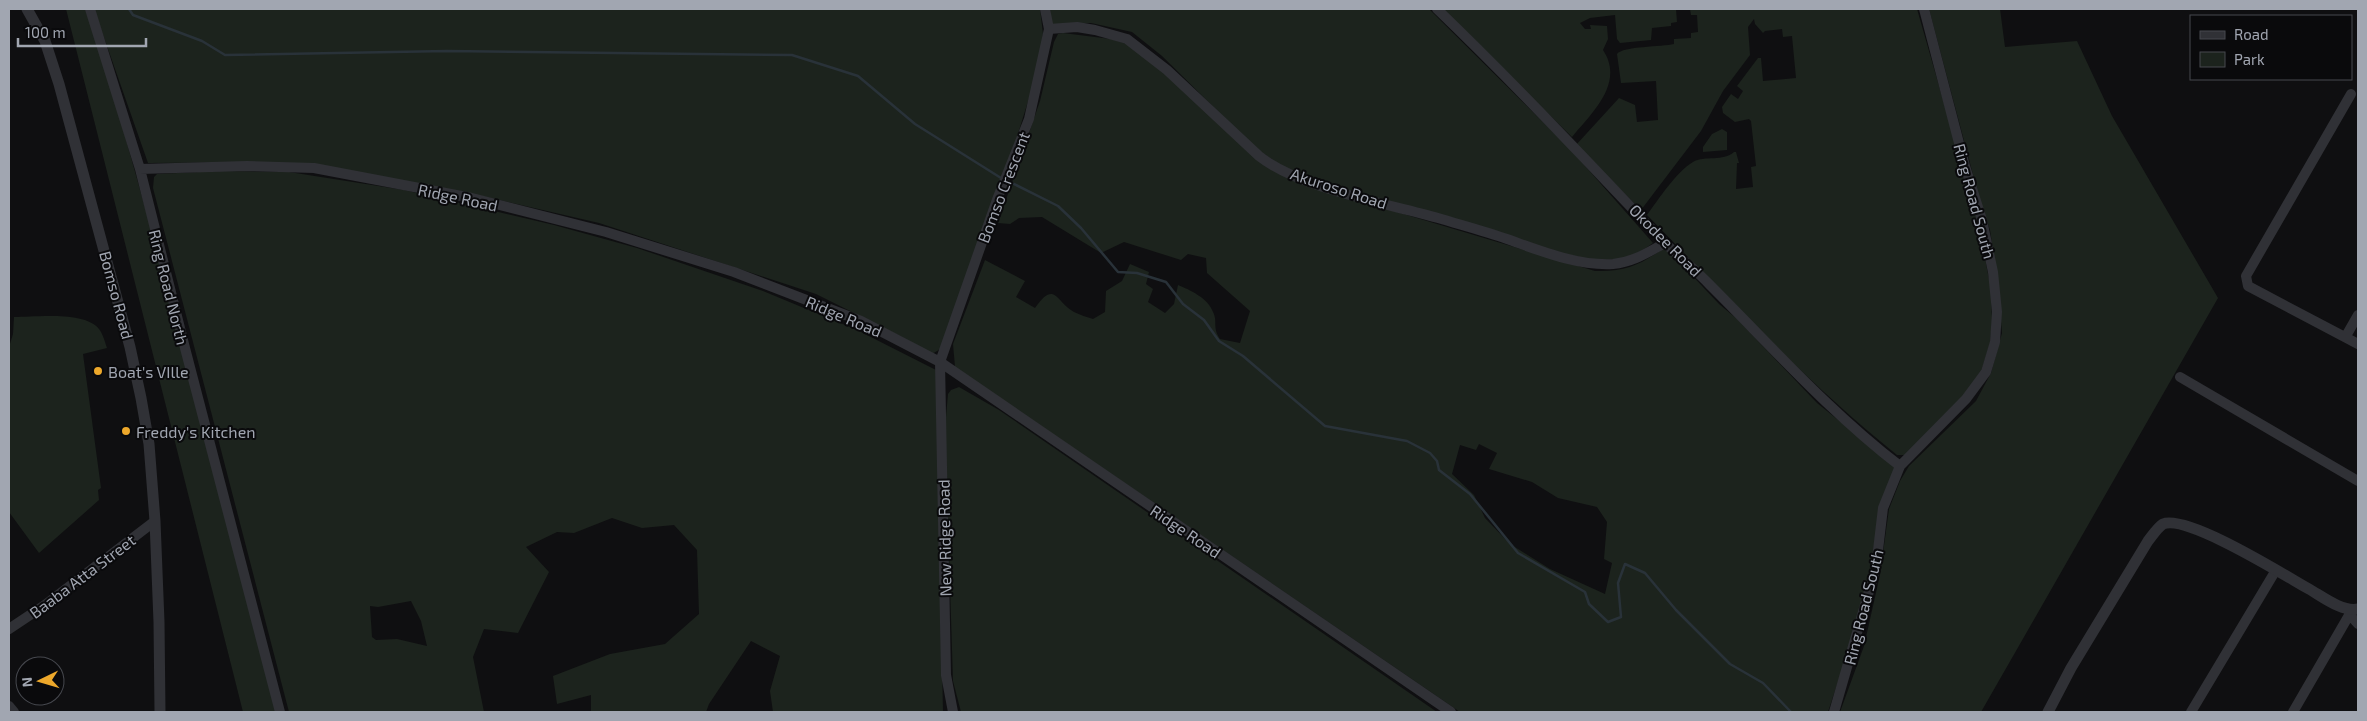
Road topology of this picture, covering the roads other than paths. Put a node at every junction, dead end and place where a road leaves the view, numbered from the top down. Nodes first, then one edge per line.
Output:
1 (27, 9) edge
2 (90, 9) edge
3 (1045, 9) edge
4 (1437, 9) edge
5 (1924, 9) edge
6 (1049, 29) junction
7 (2351, 94) dead end
8 (140, 169) junction
9 (1665, 243) junction
10 (2358, 315) edge
11 (2346, 336) junction
12 (2358, 344) edge
13 (940, 362) junction
14 (2180, 377) dead end
15 (1900, 466) junction
16 (2358, 481) edge
17 (155, 521) junction
18 (2276, 570) junction
19 (2353, 611) edge
20 (2358, 624) edge
21 (9, 629) edge
22 (9, 706) edge
23 (14, 712) edge
24 (160, 712) edge
25 (280, 712) edge
26 (953, 712) edge
27 (1451, 712) edge
28 (1834, 712) edge
29 (2048, 712) edge
30 (2191, 712) edge
31 (2293, 712) edge

1 - 17 street, Bomso Road
2 - 8 street, Ring Road North
3 - 6 street, Bomso Crescent
4 - 9 street, Okodee Road
5 - 15 street, Ring Road South
6 - 9 street, Akuroso Road
6 - 13 street, Bomso Crescent
7 - 11 street
8 - 13 street, Ridge Road
8 - 25 street, Ring Road North
9 - 15 street, Okodee Road
10 - 11 street
11 - 12 street
13 - 26 street, New Ridge Road
13 - 27 street, Ridge Road
14 - 16 street
15 - 28 street, Ring Road South
17 - 21 street, Baaba Atta Street
17 - 24 street, Bomso Road
18 - 19 street
18 - 29 street
18 - 30 street
19 - 20 street
19 - 31 street
22 - 23 street

